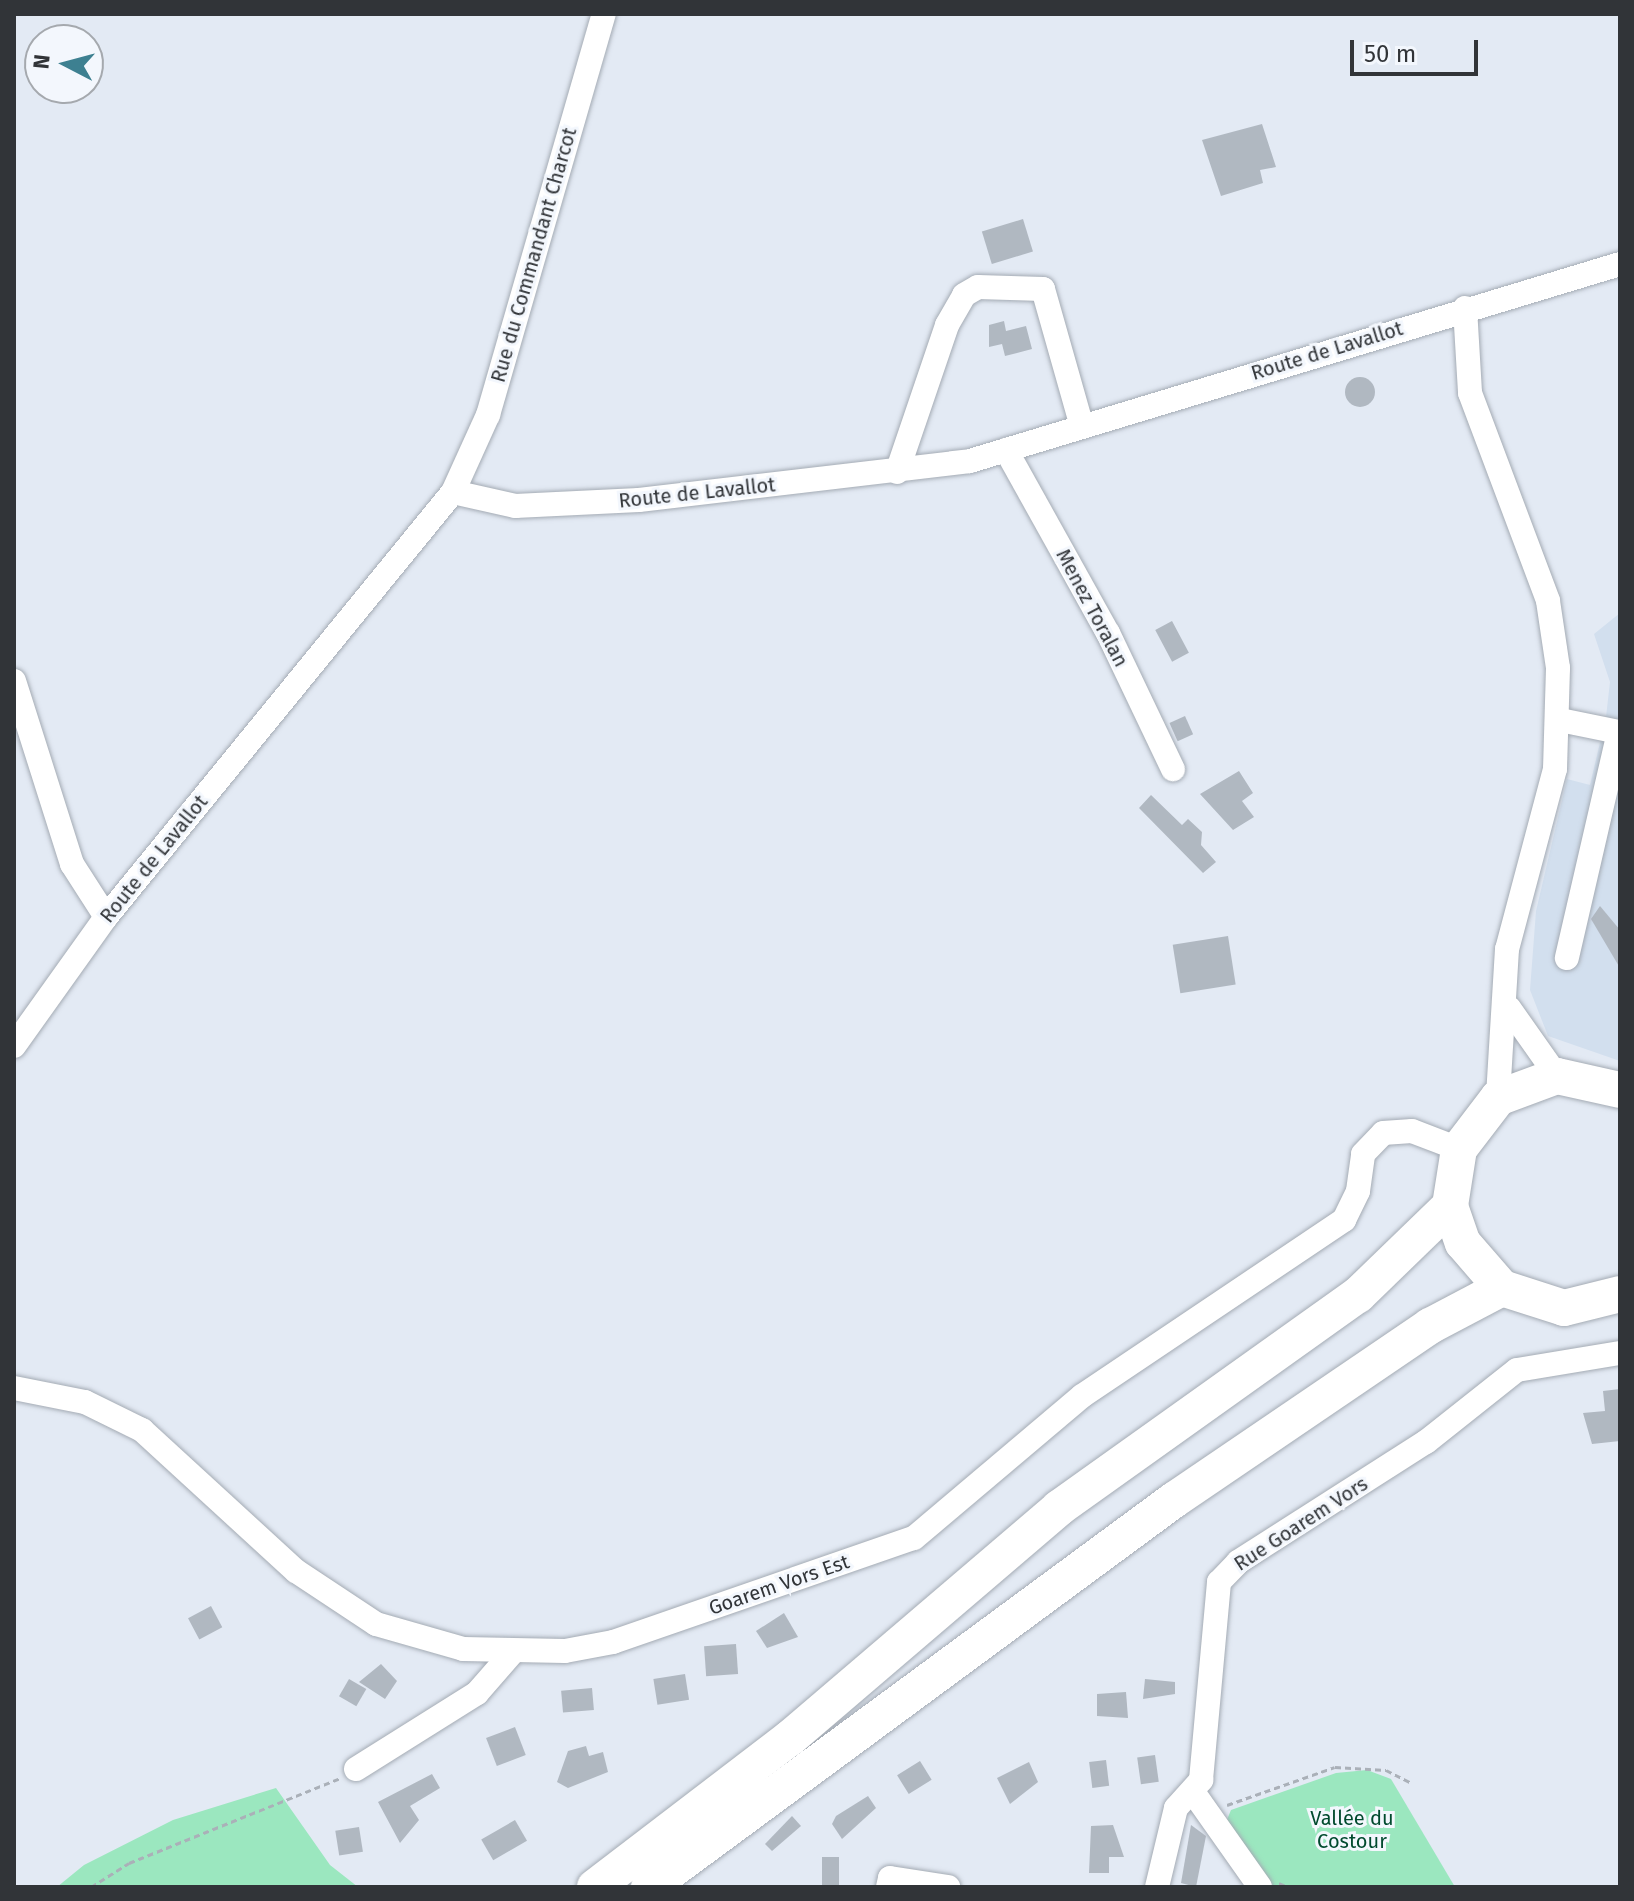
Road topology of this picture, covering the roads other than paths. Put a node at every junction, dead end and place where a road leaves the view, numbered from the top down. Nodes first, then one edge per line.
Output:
1 (604, 14) edge
2 (1620, 264) edge
3 (1465, 308) junction
4 (1082, 427) junction
5 (1006, 450) junction
6 (897, 472) junction
7 (453, 492) junction
8 (14, 681) edge
9 (1560, 720) junction
10 (1620, 732) edge
11 (1173, 769) dead end
12 (106, 917) junction
13 (1567, 958) dead end
14 (1509, 1008) junction
15 (14, 1046) edge
16 (1557, 1076) junction
17 (1620, 1090) edge
18 (1498, 1098) junction
19 (1459, 1149) junction
20 (1450, 1206) junction
21 (1502, 1288) junction
22 (1620, 1294) edge
23 (1620, 1353) edge
24 (14, 1388) edge
25 (511, 1654) junction
26 (356, 1769) road end
27 (1197, 1800) junction
28 (595, 1887) edge
29 (649, 1887) edge
30 (888, 1887) edge
31 (948, 1887) edge
32 (1157, 1887) edge
33 (1260, 1887) edge

1 - 7 street, Rue du Commandant Charcot
2 - 3 street, Route de Lavallot
3 - 4 street, Route de Lavallot
3 - 9 street
4 - 5 street, Route de Lavallot
4 - 6 street
5 - 6 street, Route de Lavallot
5 - 11 street, Menez Toralan
6 - 7 street, Route de Lavallot
7 - 12 street, Route de Lavallot
8 - 12 street
9 - 10 street
9 - 14 street
10 - 13 street
12 - 15 street, Route de Lavallot
14 - 16 street
14 - 18 street
16 - 17 highway
16 - 18 highway
18 - 19 highway
19 - 20 highway
19 - 25 street, Goarem Vors Est
20 - 21 highway
20 - 28 highway
21 - 22 highway
21 - 29 highway
23 - 27 street, Rue Goarem Vors
24 - 25 street, Goarem Vors Est
25 - 26 street
27 - 32 street, Rue Goarem Vors
27 - 33 street
30 - 31 street

